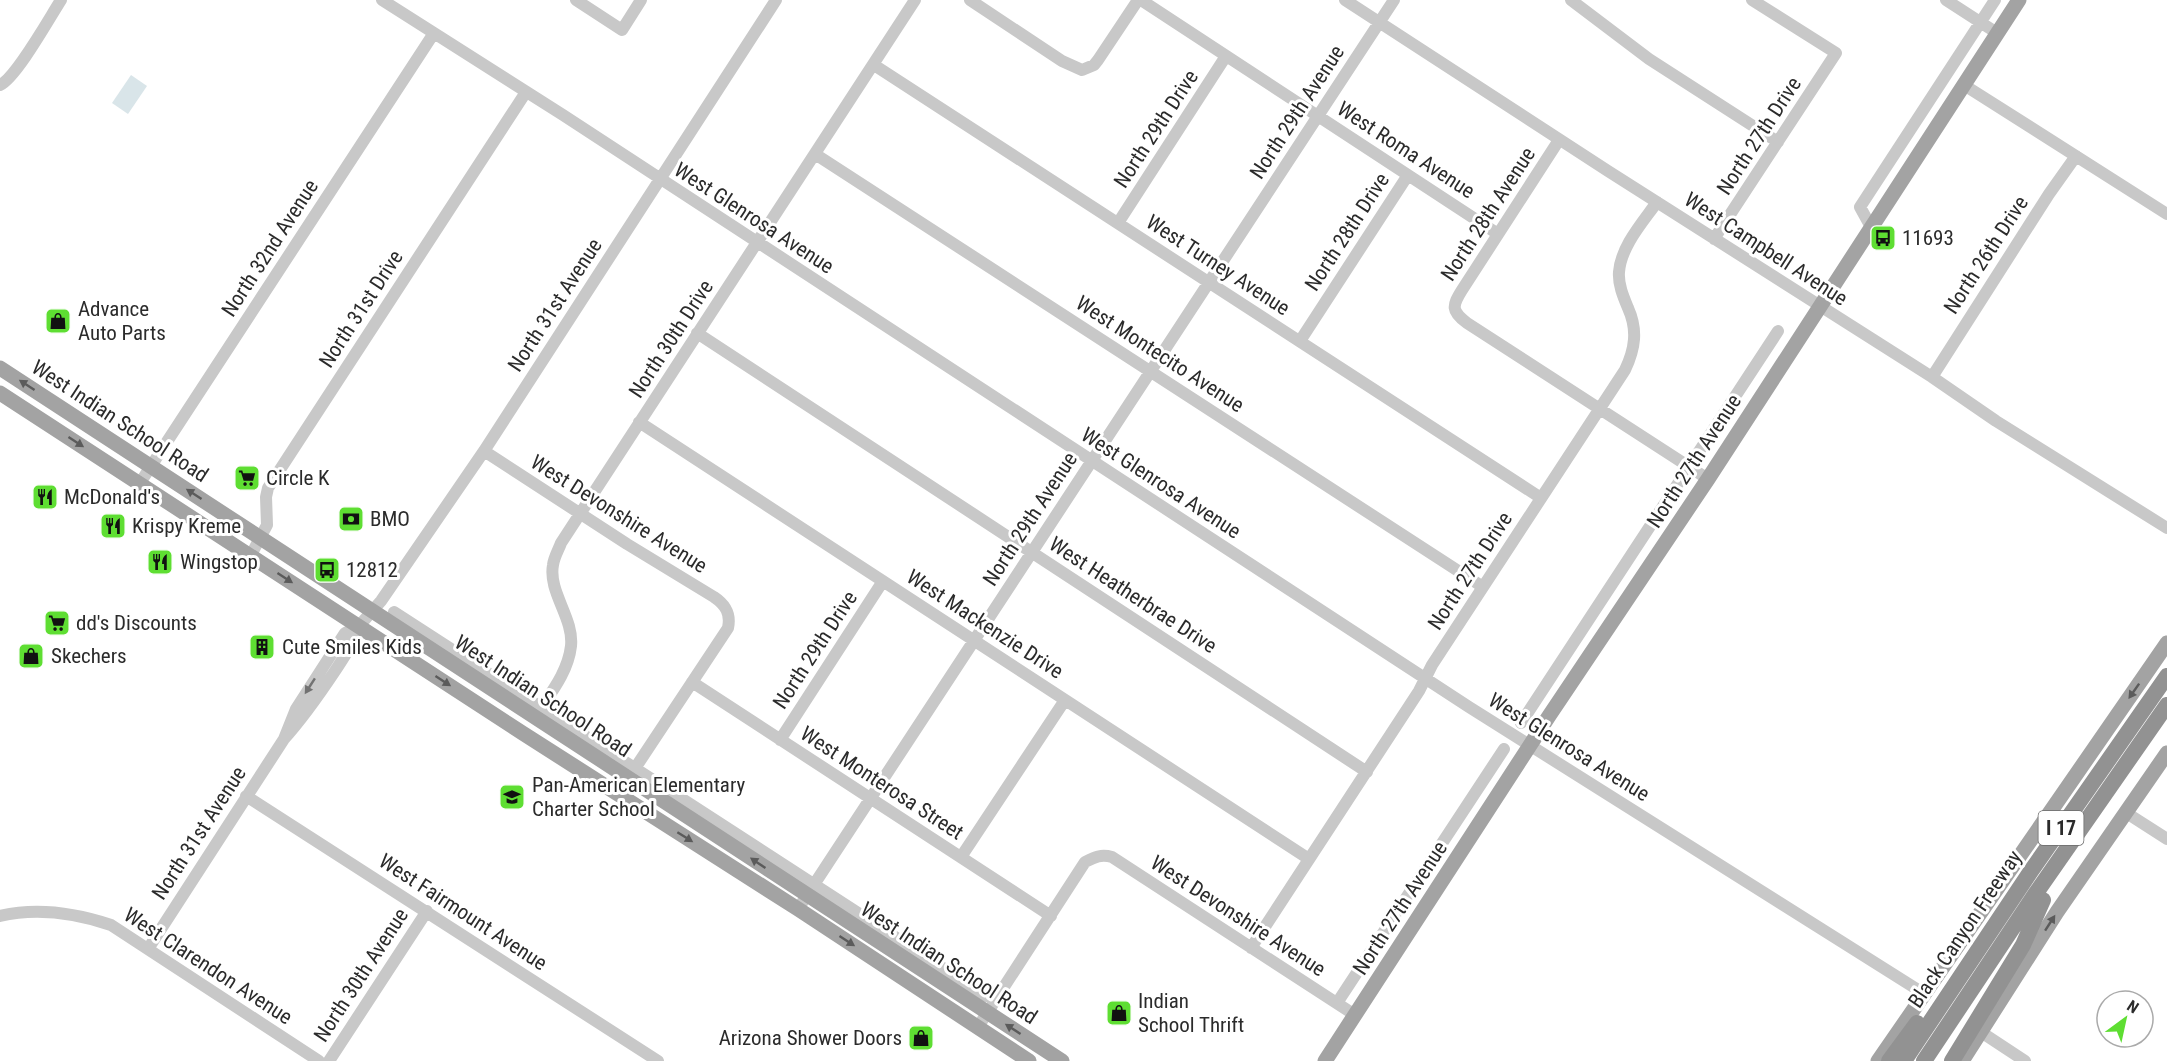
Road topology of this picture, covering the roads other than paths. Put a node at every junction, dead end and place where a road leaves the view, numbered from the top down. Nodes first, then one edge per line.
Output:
1 (61, 0) edge
2 (382, 0) edge
3 (576, 0) edge
4 (641, 0) edge
5 (776, 0) edge
6 (915, 0) edge
7 (970, 0) edge
8 (1139, 0) edge
9 (1345, 0) edge
10 (1394, 0) edge
11 (1572, 0) edge
12 (1752, 0) edge
13 (1946, 0) edge
14 (1995, 0) edge
15 (2019, 0) edge
16 (1980, 22) junction
17 (1379, 23) junction
18 (434, 33) junction
19 (1997, 33) junction
20 (1226, 56) junction
21 (874, 65) junction
22 (0, 85) edge
23 (1964, 85) junction
24 (526, 92) junction
25 (1318, 116) junction
26 (1559, 140) junction
27 (1778, 142) junction
28 (815, 154) junction
29 (2076, 156) junction
30 (1408, 175) junction
31 (660, 181) junction
32 (1657, 202) junction
33 (2167, 214) edge
34 (1118, 223) junction
35 (1871, 227) junction
36 (1498, 234) junction
37 (1714, 239) junction
38 (758, 243) junction
39 (1209, 282) junction
40 (1820, 307) junction
41 (1778, 331) dead end
42 (697, 333) junction
43 (1300, 341) junction
44 (0, 368) edge
45 (1150, 371) junction
46 (1932, 377) junction
47 (0, 393) edge
48 (1600, 408) junction
49 (639, 422) junction
50 (484, 451) junction
51 (1091, 460) junction
52 (151, 467) junction
53 (1690, 467) junction
54 (1708, 479) junction
55 (140, 483) junction
56 (1541, 498) junction
57 (579, 513) junction
58 (2167, 528) edge
59 (261, 538) junction
60 (1031, 552) junction
61 (251, 555) junction
62 (883, 581) junction
63 (1483, 587) junction
64 (373, 611) junction
65 (394, 612) dead end
66 (359, 626) junction
67 (974, 640) junction
68 (2167, 643) edge
69 (2167, 676) edge
70 (1426, 679) junction
71 (692, 682) junction
72 (2167, 692) edge
73 (1065, 700) junction
74 (2167, 705) edge
75 (1533, 706) junction
76 (538, 712) junction
77 (1549, 716) junction
78 (2167, 721) edge
79 (1521, 723) dead end
80 (780, 740) junction
81 (1531, 745) junction
82 (1504, 750) dead end
83 (2167, 753) edge
84 (1493, 766) junction
85 (1367, 772) junction
86 (633, 773) junction
87 (1510, 777) junction
88 (618, 794) junction
89 (246, 796) junction
90 (870, 798) junction
91 (2125, 812) junction
92 (2167, 839) edge
93 (961, 857) junction
94 (1309, 859) junction
95 (811, 889) junction
96 (2043, 900) junction
97 (798, 909) junction
98 (427, 911) junction
99 (0, 916) edge
100 (1051, 916) junction
101 (148, 948) junction
102 (1251, 948) junction
103 (1957, 981) junction
104 (1923, 993) junction
105 (986, 996) dead end
106 (1337, 1003) junction
107 (988, 1013) junction
108 (1355, 1015) junction
109 (978, 1028) junction
110 (1981, 1032) junction
111 (1054, 1059) edge
112 (319, 1061) edge
113 (329, 1061) edge
114 (658, 1061) edge
115 (1029, 1061) edge
116 (1325, 1061) edge
117 (1878, 1061) edge
118 (1889, 1061) edge
119 (1904, 1061) edge
120 (1913, 1061) edge
121 (1924, 1061) edge
122 (1935, 1061) edge
123 (1952, 1061) edge
124 (1962, 1061) edge
125 (2025, 1061) edge

1 - 22 street
2 - 18 street, West Glenrosa Avenue
3 - 4 street
5 - 31 street, North 31st Avenue
6 - 21 street, North 30th Drive
7 - 8 street
8 - 20 street, West Roma Avenue
9 - 17 street, West Campbell Avenue
10 - 17 street, North 29th Avenue
11 - 27 street
12 - 27 street, North 27th Drive
13 - 16 street
14 - 16 street
15 - 19 main road, North 27th Avenue
16 - 19 street
16 - 35 street
17 - 25 street, North 29th Avenue
17 - 26 street, West Campbell Avenue
18 - 24 street, West Glenrosa Avenue
18 - 52 street, North 32nd Avenue
19 - 23 main road, North 27th Avenue
20 - 25 street, West Roma Avenue
20 - 34 street, North 29th Drive
21 - 28 street, North 30th Drive
21 - 34 street, West Turney Avenue
23 - 29 street
23 - 35 main road, North 27th Avenue
24 - 31 street, West Glenrosa Avenue
24 - 59 street, North 31st Drive
25 - 30 street, West Roma Avenue
25 - 39 street, North 29th Avenue
26 - 32 street, West Campbell Avenue
26 - 36 street, North 28th Avenue
27 - 37 street, North 27th Drive
28 - 38 street, North 30th Drive
28 - 45 street, West Montecito Avenue
29 - 33 street
29 - 46 street, North 26th Drive
30 - 36 street, West Roma Avenue
30 - 43 street, North 28th Drive
31 - 38 street, West Glenrosa Avenue
31 - 50 street, North 31st Avenue
32 - 37 street, West Campbell Avenue
32 - 48 street, North 27th Drive
34 - 39 street, West Turney Avenue
35 - 40 main road, North 27th Avenue
36 - 48 street, North 28th Avenue
37 - 40 street, West Campbell Avenue
38 - 42 street, North 30th Drive
38 - 51 street, West Glenrosa Avenue
39 - 43 street, West Turney Avenue
39 - 45 street, North 29th Avenue
40 - 46 street, West Campbell Avenue
40 - 54 main road, North 27th Avenue
41 - 53 street, North 27th Avenue
42 - 49 street, North 30th Drive
42 - 60 street, West Heatherbrae Drive
43 - 56 street, West Turney Avenue
52 -> 44 main road, West Indian School Road
45 - 51 street, North 29th Avenue
45 - 63 street, West Montecito Avenue
46 - 58 street, West Campbell Avenue
47 -> 55 main road, West Indian School Road
48 - 53 street
48 - 56 street, North 27th Drive
49 - 57 street, North 30th Drive
49 - 62 street, West Mackenzie Drive
50 - 57 street, West Devonshire Avenue
50 - 64 street, North 31st Avenue
51 - 60 street, North 29th Avenue
51 - 70 street, West Glenrosa Avenue
52 - 55 street, North 32nd Avenue
59 -> 52 main road, West Indian School Road
53 - 54 street
53 - 75 street, North 27th Avenue
54 - 77 main road, North 27th Avenue
55 - 61 main road, West Indian School Road
56 - 63 street, North 27th Drive
57 - 71 street, West Devonshire Avenue
57 - 76 street, North 30th Drive
59 - 61 street, North 31st Drive
59 - 64 main road, West Indian School Road
60 - 67 street, North 29th Avenue
60 - 85 street, West Heatherbrae Drive
61 -> 66 main road, West Indian School Road
62 - 67 street, West Mackenzie Drive
62 - 80 street, North 29th Drive
63 - 70 street, North 27th Drive
64 - 66 street, North 31st Avenue
64 - 76 main road, West Indian School Road
65 - 76 street, West Indian School Road
66 -> 88 main road, West Indian School Road
66 - 89 street, North 31st Avenue
67 - 73 street, West Mackenzie Drive
67 - 90 street, North 29th Avenue
68 -> 104 main road
69 - 103 highway, Black Canyon Freeway / I 17
70 - 81 street, West Glenrosa Avenue
70 - 85 street, North 27th Drive
71 - 80 street, West Monterosa Street
71 - 86 street
72 - 120 highway
73 - 93 street
73 - 94 street, West Mackenzie Drive
74 - 121 highway
75 - 77 street
75 - 79 street, North 27th Avenue
76 - 86 main road, West Indian School Road
77 - 81 main road, North 27th Avenue
78 - 96 highway, I 17
80 - 90 street, West Monterosa Street
81 - 87 main road, North 27th Avenue
81 - 104 street, West Glenrosa Avenue
82 - 84 street, North 27th Avenue
83 - 91 main road
84 - 87 street
84 - 106 street, North 27th Avenue
85 - 94 street, North 27th Drive
86 - 88 street
86 - 95 main road, West Indian School Road
87 - 108 main road, North 27th Avenue
88 -> 97 main road, West Indian School Road
89 - 98 street, West Fairmount Avenue
89 - 101 street, North 31st Avenue
90 - 93 street, West Monterosa Street
90 - 95 street, North 29th Avenue
91 - 92 street
110 -> 91 main road
93 - 100 street, West Monterosa Street
94 - 102 street, North 27th Drive
95 - 97 street, North 29th Avenue
95 - 105 street, West Indian School Road
95 - 107 main road, West Indian School Road
96 - 122 highway, I 17
96 - 123 highway
97 -> 109 main road, West Indian School Road
98 - 113 street, North 30th Avenue
98 - 114 street, West Fairmount Avenue
99 - 101 street, West Clarendon Avenue
100 - 102 street, West Devonshire Avenue
100 - 107 street
101 - 112 street, West Clarendon Avenue
102 - 106 street, West Devonshire Avenue
103 - 118 highway
103 - 119 highway, Black Canyon Freeway / I 17
104 - 117 main road
106 - 108 street, West Devonshire Avenue
107 - 109 street
111 -> 107 main road, West Indian School Road
108 - 116 main road, North 27th Avenue
109 - 115 main road, West Indian School Road
110 - 124 main road
110 - 125 street

